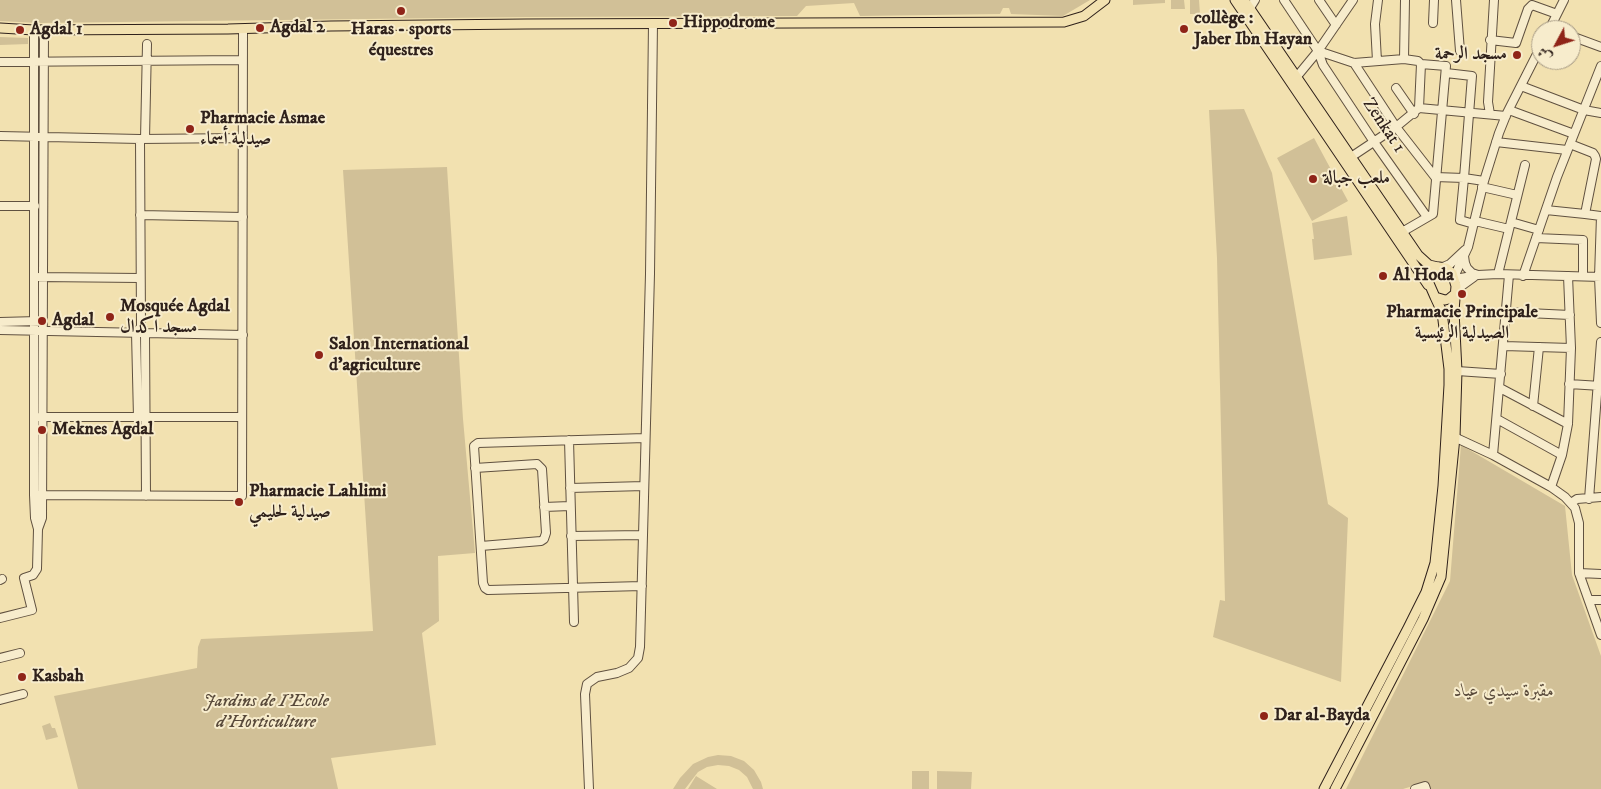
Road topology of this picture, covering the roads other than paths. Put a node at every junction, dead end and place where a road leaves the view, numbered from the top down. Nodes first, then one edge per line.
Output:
1 (1106, 0) edge
2 (1235, 0) edge
3 (1255, 0) edge
4 (1284, 0) edge
5 (1319, 0) edge
6 (1353, 0) edge
7 (1378, 0) edge
8 (1405, 0) edge
9 (1434, 0) edge
10 (1456, 0) edge
11 (1494, 0) edge
12 (1564, 0) edge
13 (1098, 4) edge
14 (1247, 4) edge
15 (1557, 14) junction
16 (1555, 20) edge
17 (653, 23) junction
18 (1433, 23) dead end
19 (1336, 25) junction
20 (0, 28) edge
21 (243, 29) junction
22 (39, 30) junction
23 (1490, 40) junction
24 (1581, 40) edge
25 (147, 44) dead end
26 (1601, 48) edge
27 (1318, 50) junction
28 (1460, 51) dead end
29 (1404, 59) junction
30 (243, 60) junction
31 (146, 61) junction
32 (1377, 61) junction
33 (0, 62) edge
34 (39, 62) junction
35 (1354, 63) junction
36 (1421, 64) junction
37 (1531, 66) edge
38 (1601, 66) edge
39 (1446, 73) junction
40 (1294, 81) junction
41 (1521, 86) junction
42 (1396, 88) dead end
43 (1442, 110) junction
44 (1584, 110) junction
45 (1416, 111) junction
46 (1470, 112) junction
47 (1507, 113) junction
48 (1601, 113) edge
49 (1490, 114) junction
50 (1396, 128) junction
51 (1574, 134) junction
52 (0, 136) edge
53 (35, 136) junction
54 (44, 137) junction
55 (243, 138) junction
56 (143, 139) junction
57 (1374, 142) junction
58 (1496, 142) junction
59 (1568, 147) junction
60 (1351, 157) junction
61 (1599, 160) edge
62 (1525, 165) dead end
63 (1435, 177) junction
64 (1464, 178) junction
65 (1483, 184) junction
66 (1518, 196) junction
67 (0, 206) edge
68 (35, 206) junction
69 (1546, 210) junction
70 (1585, 214) junction
71 (140, 216) junction
72 (1601, 216) edge
73 (243, 217) junction
74 (1427, 217) junction
75 (1474, 222) junction
76 (1510, 225) junction
77 (1402, 232) junction
78 (1537, 234) junction
79 (1468, 247) junction
80 (1464, 256) junction
81 (1441, 267) junction
82 (1498, 274) junction
83 (1478, 275) junction
84 (1509, 275) junction
85 (1523, 276) junction
86 (1568, 276) junction
87 (1583, 276) junction
88 (39, 277) junction
89 (1600, 277) edge
90 (140, 278) junction
91 (1454, 278) junction
92 (1430, 288) junction
93 (1456, 292) junction
94 (1435, 297) junction
95 (1506, 312) junction
96 (1570, 314) junction
97 (38, 321) junction
98 (0, 322) edge
99 (1601, 323) edge
100 (141, 325) junction
101 (0, 330) edge
102 (38, 331) junction
103 (136, 333) junction
104 (145, 333) junction
105 (243, 335) junction
106 (1601, 342) edge
107 (1504, 346) junction
108 (1539, 347) junction
109 (1571, 348) junction
110 (1457, 371) junction
111 (1501, 374) junction
112 (1569, 384) junction
113 (1600, 386) edge
114 (1500, 388) junction
115 (1534, 406) junction
116 (38, 417) junction
117 (146, 417) junction
118 (242, 417) junction
119 (138, 418) junction
120 (1497, 418) junction
121 (1568, 424) junction
122 (1451, 436) junction
123 (645, 438) junction
124 (569, 440) junction
125 (1597, 451) edge
126 (1493, 455) junction
127 (1562, 455) junction
128 (475, 468) junction
129 (644, 486) junction
130 (1552, 487) junction
131 (570, 488) junction
132 (38, 495) junction
133 (146, 496) junction
134 (1601, 497) edge
135 (1589, 499) junction
136 (1571, 503) junction
137 (544, 506) junction
138 (570, 506) junction
139 (643, 535) junction
140 (571, 536) junction
141 (481, 546) junction
142 (1580, 573) junction
143 (1601, 574) edge
144 (642, 586) junction
145 (572, 588) junction
146 (1589, 600) junction
147 (1601, 600) edge
148 (0, 618) edge
149 (574, 622) dead end
150 (1412, 630) junction
151 (1600, 630) edge
152 (20, 653) dead end
153 (0, 658) edge
154 (23, 694) dead end
155 (0, 700) edge
156 (589, 789) edge
157 (1324, 789) edge
158 (1335, 789) edge
159 (1415, 789) edge
160 (1426, 789) edge

1 - 13 main road
2 - 40 main road
3 - 14 street
4 - 27 street, Zenkat 1
5 - 19 street
6 - 19 street
7 - 32 street
8 - 29 street
9 - 18 street
10 - 28 street
11 - 23 street
12 - 15 street
13 - 17 main road
14 - 40 main road
15 - 16 street
15 - 23 street
17 - 21 main road
17 - 123 street
19 - 27 street
20 - 22 main road
21 - 22 main road
21 - 30 street
22 - 34 street
23 - 49 street
24 - 26 street
25 - 31 street
27 - 35 street
27 - 40 street
27 - 57 street, Zenkat 1
29 - 32 street
29 - 36 street
30 - 31 street
30 - 55 street
31 - 34 street
31 - 56 street
32 - 35 street
33 - 34 street
34 - 53 street
34 - 54 street
35 - 50 street
36 - 39 street
36 - 45 street
37 - 41 street
38 - 44 street
39 - 43 street
39 - 46 street
40 - 60 main road
40 - 92 main road
41 - 44 street
41 - 47 street
42 - 45 street
43 - 45 street
43 - 46 street
43 - 63 street
44 - 48 street
44 - 51 street
45 - 50 street
46 - 49 street
46 - 64 street
47 - 49 street
47 - 51 street
47 - 58 street
50 - 57 street
50 - 63 street
51 - 59 street
52 - 53 street
53 - 54 street
53 - 68 street
54 - 56 street
54 - 88 street
55 - 56 street
55 - 73 street
56 - 71 street
57 - 60 street
57 - 74 street, Zenkat 1
58 - 59 street
58 - 65 street
59 - 61 street
59 - 69 street
60 - 77 main road
61 - 70 street
62 - 66 street
63 - 64 street
63 - 74 street
64 - 65 street
64 - 75 street
65 - 66 street
65 - 75 street
66 - 76 street
67 - 68 street
68 - 88 street
69 - 70 street
69 - 78 street
70 - 72 street
71 - 73 street
71 - 90 street
72 - 89 street
73 - 105 street
74 - 77 street
75 - 76 street
75 - 79 street
76 - 78 street
76 - 82 street
77 - 81 main road
78 - 85 street
78 - 87 street
79 - 80 street
79 - 81 street
80 - 83 street
80 - 91 street
81 - 91 main road
81 - 92 main road
82 - 83 street
82 - 84 street
83 - 91 street
83 - 93 street
84 - 85 street
84 - 95 street
85 - 86 street
86 - 87 street
86 - 96 street
87 - 89 street
88 - 90 street
88 - 97 street
89 - 99 street
90 - 100 street
91 - 93 main road
92 - 94 main road
93 - 94 main road
93 - 110 main road
94 - 122 main road
95 - 96 street
95 - 107 street
96 - 109 street
97 - 98 street
97 - 102 street
100 - 103 street
100 - 104 street
101 - 102 street
102 - 103 street
102 - 116 street
103 - 104 street
103 - 119 street
104 - 105 street
104 - 117 street
105 - 118 street
106 - 113 street
107 - 108 street
107 - 111 street
108 - 109 street
108 - 115 street
109 - 112 street
110 - 111 street
110 - 122 main road
111 - 114 street
112 - 113 street
112 - 121 street
113 - 125 street
114 - 115 street
114 - 120 street
115 - 121 street
116 - 119 street
116 - 132 street
117 - 118 street
117 - 119 street
117 - 133 street
118 - 133 street
120 - 126 street
120 - 127 street
121 - 127 street
122 - 126 street
122 - 150 main road
123 - 124 street
123 - 129 street
124 - 128 street
124 - 131 street
125 - 135 street
126 - 130 street
127 - 130 street
128 - 137 street
128 - 141 street
129 - 131 street
129 - 139 street
130 - 136 street
131 - 138 street
132 - 133 street
132 - 148 street
134 - 135 street
135 - 136 street
136 - 142 street
137 - 138 street
137 - 141 street
138 - 140 street
139 - 140 street
139 - 144 street
140 - 145 street
141 - 145 street
142 - 143 street
142 - 146 street
144 - 145 street
144 - 156 street
145 - 149 street
146 - 147 street
146 - 151 street
150 - 157 main road
150 - 158 main road
152 - 153 street
154 - 155 street
159 - 160 street

